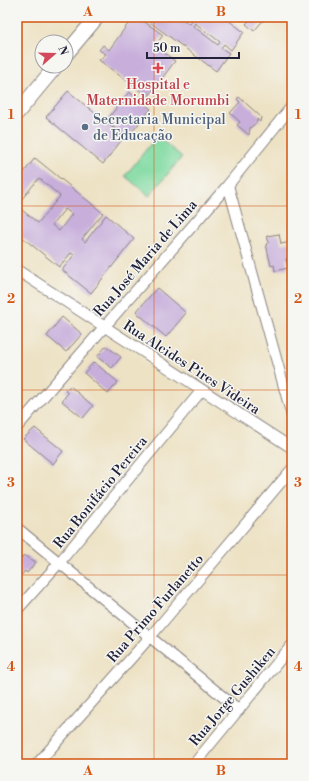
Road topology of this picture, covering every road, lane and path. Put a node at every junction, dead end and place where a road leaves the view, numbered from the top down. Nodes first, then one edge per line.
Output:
1 (97, 17) edge
2 (74, 44) edge
3 (49, 74) edge
4 (292, 106) edge
5 (17, 113) edge
6 (228, 184) junction
7 (17, 270) edge
8 (104, 326) junction
9 (202, 390) junction
10 (292, 416) edge
11 (17, 428) edge
12 (292, 448) edge
13 (292, 469) edge
14 (17, 528) edge
15 (60, 563) junction
16 (17, 610) edge
17 (150, 637) junction
18 (292, 645) edge
19 (239, 710) junction
20 (37, 764) edge
21 (194, 764) edge

1 - 2 street
3 - 5 street
4 - 6 street, Rua José Maria de Lima
6 - 8 street, Rua José Maria de Lima
6 - 10 street
7 - 8 street, Rua Alcides Pires Videira
8 - 9 street, Rua Alcides Pires Videira
8 - 11 street, Rua José Maria de Lima
9 - 12 street, Rua Alcides Pires Videira
9 - 15 street, Rua Bonifácio Pereira
13 - 17 street, Rua Primo Furlanetto
14 - 15 street
15 - 16 street, Rua Bonifácio Pereira
15 - 17 street
17 - 19 street
17 - 20 street, Rua Primo Furlanetto
18 - 19 street, Rua Jorge Gushiken
19 - 21 street, Rua Jorge Gushiken

